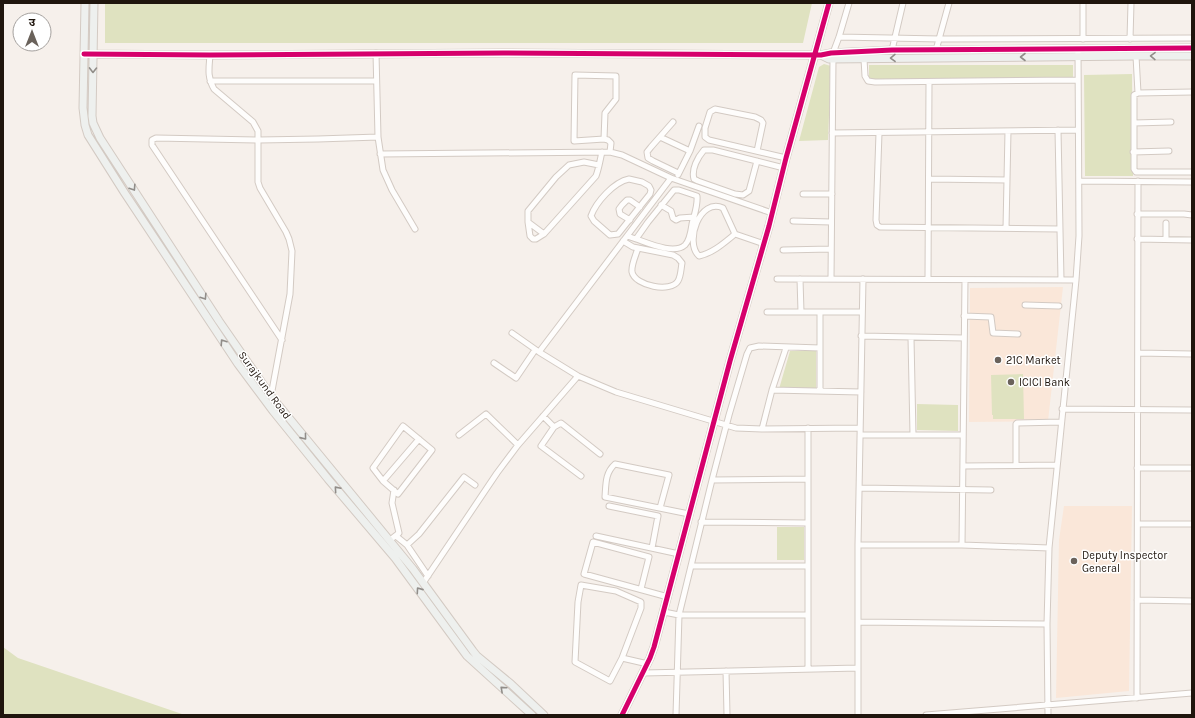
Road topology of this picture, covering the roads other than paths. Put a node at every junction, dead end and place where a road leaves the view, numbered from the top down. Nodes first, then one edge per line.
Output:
1 (85, 3) edge
2 (94, 3) edge
3 (829, 3) edge
4 (849, 3) edge
5 (903, 3) edge
6 (950, 3) edge
7 (1084, 3) edge
8 (1131, 3) edge
9 (839, 37) junction
10 (894, 38) junction
11 (1192, 38) edge
12 (940, 39) junction
13 (993, 39) junction
14 (1042, 39) junction
15 (1083, 39) junction
16 (1130, 39) junction
17 (1192, 48) edge
18 (992, 49) junction
19 (1043, 49) junction
20 (892, 50) junction
21 (936, 50) junction
22 (376, 53) junction
23 (1078, 53) junction
24 (84, 54) junction
25 (93, 55) junction
26 (210, 55) junction
27 (818, 55) junction
28 (833, 56) junction
29 (1136, 56) junction
30 (1192, 56) edge
31 (864, 59) junction
32 (1078, 80) junction
33 (376, 81) junction
34 (210, 82) junction
35 (929, 82) junction
36 (1192, 92) edge
37 (1138, 93) junction
38 (673, 122) dead end
39 (1171, 122) dead end
40 (1134, 123) junction
41 (699, 126) dead end
42 (1058, 130) junction
43 (1078, 130) junction
44 (1008, 131) junction
45 (929, 132) junction
46 (832, 133) junction
47 (879, 133) junction
48 (378, 137) junction
49 (660, 137) junction
50 (604, 139) junction
51 (259, 140) junction
52 (690, 151) junction
53 (757, 151) junction
54 (1169, 151) dead end
55 (602, 152) junction
56 (610, 152) junction
57 (1133, 152) junction
58 (380, 154) junction
59 (786, 158) junction
60 (757, 161) junction
61 (599, 165) junction
62 (784, 168) junction
63 (1192, 172) edge
64 (678, 173) junction
65 (673, 179) junction
66 (929, 179) junction
67 (1007, 180) junction
68 (1079, 181) junction
69 (1138, 181) junction
70 (1192, 182) edge
71 (803, 194) dead end
72 (832, 194) junction
73 (661, 206) junction
74 (640, 207) junction
75 (635, 213) junction
76 (772, 213) junction
77 (1137, 214) junction
78 (1192, 215) edge
79 (694, 216) junction
80 (642, 217) junction
81 (630, 220) junction
82 (793, 221) dead end
83 (528, 222) junction
84 (831, 222) junction
85 (1166, 222) dead end
86 (929, 228) junction
87 (1006, 228) junction
88 (415, 229) dead end
89 (1060, 229) junction
90 (544, 234) junction
91 (735, 234) junction
92 (625, 238) junction
93 (636, 239) junction
94 (1137, 239) junction
95 (1166, 239) junction
96 (1192, 240) edge
97 (764, 244) junction
98 (638, 248) junction
99 (831, 249) junction
100 (782, 250) dead end
101 (777, 278) dead end
102 (800, 279) junction
103 (831, 279) junction
104 (863, 279) junction
105 (928, 279) junction
106 (965, 280) junction
107 (1061, 280) junction
108 (1076, 280) junction
109 (1025, 306) dead end
110 (1059, 306) dead end
111 (767, 312) dead end
112 (801, 312) junction
113 (820, 312) junction
114 (862, 312) junction
115 (964, 316) junction
116 (512, 333) dead end
117 (1018, 334) dead end
118 (862, 336) junction
119 (911, 338) junction
120 (964, 338) junction
121 (282, 340) junction
122 (786, 348) junction
123 (820, 348) junction
124 (537, 351) junction
125 (1138, 353) junction
126 (1192, 354) edge
127 (494, 363) dead end
128 (578, 376) junction
129 (772, 390) junction
130 (820, 391) junction
131 (860, 392) junction
132 (271, 396) junction
133 (1062, 409) junction
134 (1137, 410) junction
135 (1192, 410) edge
136 (543, 416) junction
137 (713, 421) junction
138 (1061, 422) junction
139 (726, 425) junction
140 (554, 426) junction
141 (808, 428) junction
142 (860, 428) junction
143 (762, 429) junction
144 (459, 435) dead end
145 (860, 435) junction
146 (913, 435) junction
147 (963, 435) junction
148 (419, 439) junction
149 (518, 445) junction
150 (600, 454) dead end
151 (1016, 465) junction
152 (1057, 465) junction
153 (963, 466) junction
154 (1137, 468) junction
155 (1192, 468) edge
156 (581, 476) dead end
157 (808, 479) junction
158 (712, 480) junction
159 (384, 481) junction
160 (475, 485) dead end
161 (859, 488) junction
162 (963, 489) junction
163 (394, 490) junction
164 (991, 490) dead end
165 (633, 496) dead end
166 (632, 502) junction
167 (609, 506) dead end
168 (660, 508) junction
169 (689, 514) junction
170 (702, 522) junction
171 (808, 523) junction
172 (1138, 524) junction
173 (1192, 524) edge
174 (596, 536) dead end
175 (393, 538) junction
176 (406, 545) junction
177 (858, 545) junction
178 (962, 545) junction
179 (652, 548) junction
180 (1049, 548) junction
181 (679, 554) junction
182 (691, 566) junction
183 (808, 566) junction
184 (428, 576) junction
185 (423, 583) junction
186 (641, 589) junction
187 (668, 597) junction
188 (1137, 600) junction
189 (1192, 601) edge
190 (664, 612) junction
191 (679, 615) junction
192 (808, 615) junction
193 (858, 622) junction
194 (1047, 624) junction
195 (622, 658) junction
196 (648, 664) junction
197 (858, 668) junction
198 (808, 669) junction
199 (726, 671) junction
200 (677, 672) junction
201 (644, 673) junction
202 (1192, 694) edge
203 (1137, 698) junction
204 (1048, 705) junction
205 (532, 715) edge
206 (544, 715) edge
207 (623, 715) edge
208 (676, 715) edge
209 (727, 715) edge
210 (858, 715) edge
211 (926, 715) edge
212 (1048, 715) edge

1 - 24 street, Surajkund Road
2 - 25 street, Surajkund Road
3 - 27 street
4 - 9 street
5 - 10 street
6 - 12 street
7 - 15 street
8 - 16 street
9 - 10 street
9 - 28 street
10 - 12 street
10 - 20 street
11 - 16 street
12 - 13 street
12 - 21 street
13 - 14 street
13 - 18 street
14 - 15 street
14 - 19 street
15 - 16 street
17 - 23 street
18 - 19 street
18 - 21 street
19 - 23 street
20 - 21 street
20 - 28 street
22 - 26 street
22 - 27 street
22 - 33 street
23 - 29 street
23 -> 31 street
23 - 32 street
24 - 25 street
205 -> 24 street, Surajkund Road
25 - 26 street
25 -> 132 street, Surajkund Road
26 - 34 street
27 - 28 street
27 - 59 street
28 - 31 street
28 - 46 street
30 -> 29 street
29 - 37 street
31 - 35 street
32 - 35 street
32 - 43 street
33 - 34 street
33 - 48 street
34 - 51 street
35 - 45 street
36 - 37 street
37 - 40 street
38 - 49 street
39 - 40 street
40 - 57 street
41 - 52 street
42 - 43 street
42 - 44 street
42 - 89 street
43 - 68 street
44 - 45 street
44 - 67 street
45 - 47 street
45 - 66 street
46 - 47 street
46 - 72 street
47 - 86 street
48 - 51 street
48 - 58 street
49 - 52 street
49 - 64 street
50 - 50 street
50 - 56 street
51 - 121 street
51 - 121 street
52 - 64 street
53 - 53 street
53 - 59 street
54 - 57 street
55 - 56 street
55 - 58 street
55 - 61 street
56 - 65 street
57 - 63 street
58 - 88 street
59 - 62 street
60 - 60 street
60 - 62 street
61 - 83 street
61 - 90 street
62 - 76 street
64 - 65 street
65 - 76 street
65 - 80 street
66 - 67 street
66 - 86 street
67 - 87 street
68 - 69 street
68 - 108 street
69 - 70 street
69 - 77 street
71 - 72 street
72 - 84 street
73 - 79 street
73 - 79 street
73 - 93 street
74 - 75 street
74 - 81 street
74 - 81 street
75 - 80 street
75 - 81 street
76 - 97 street
77 - 78 street
77 - 94 street
79 - 93 street
80 - 92 street
82 - 84 street
83 - 90 street
83 - 90 street
84 - 99 street
85 - 95 street
86 - 87 street
86 - 105 street
87 - 89 street
89 - 107 street
91 - 91 street
91 - 97 street
92 - 93 street
92 - 98 street
92 - 124 street
94 - 95 street
94 - 125 street
95 - 96 street
97 - 137 street
98 - 98 street
99 - 100 street
99 - 103 street
101 - 102 street
102 - 103 street
102 - 112 street
103 - 104 street
104 - 105 street
104 - 114 street
105 - 106 street
106 - 107 street
106 - 115 street
107 - 108 street
108 - 133 street
109 - 110 street
111 - 112 street
112 - 113 street
113 - 114 street
113 - 123 street
114 - 118 street
115 - 117 street
115 - 120 street
116 - 124 street
118 - 119 street
118 - 131 street
119 - 120 street
119 - 146 street
120 - 147 street
121 - 132 street
122 - 123 street
122 - 129 street
122 - 139 street
123 - 130 street
124 - 127 street
124 - 128 street
125 - 126 street
125 - 134 street
128 - 136 street
128 - 137 street
129 - 130 street
129 - 143 street
130 - 131 street
131 - 142 street
132 -> 175 street, Surajkund Road
133 - 134 street
133 - 138 street
134 - 135 street
134 - 154 street
136 - 140 street
136 - 149 street
137 - 139 street
137 - 169 street
138 - 151 street
138 - 152 street
139 - 143 street
139 - 158 street
140 - 150 street
140 - 156 street
141 - 142 street
141 - 143 street
141 - 157 street
142 - 145 street
144 - 149 street
145 - 146 street
145 - 161 street
146 - 147 street
147 - 153 street
148 - 159 street
148 - 159 street
148 - 163 street
149 - 184 street
151 - 152 street
151 - 153 street
152 - 180 street
153 - 162 street
154 - 155 street
154 - 172 street
157 - 158 street
157 - 171 street
158 - 170 street
159 - 163 street
160 - 176 street
161 - 162 street
161 - 177 street
162 - 164 street
162 - 178 street
163 - 175 street
165 - 166 street
166 - 168 street
166 - 168 street
167 - 179 street
168 - 169 street
169 - 181 street
170 - 171 street
170 - 182 street
171 - 183 street
172 - 173 street
172 - 188 street
174 - 179 street
175 - 176 street
175 - 185 street, Surajkund Road
176 - 184 street
177 - 178 street
177 - 193 street
178 - 180 street
179 - 181 street
180 - 194 street
181 - 187 street
182 - 183 street
182 - 191 street
183 - 192 street
184 - 185 street
185 - 206 street, Surajkund Road
186 - 186 street
186 - 187 street
187 - 190 street
188 - 189 street
188 - 203 street
190 - 191 street
190 - 196 street
191 - 192 street
191 - 200 street
192 - 198 street
193 - 194 street
193 - 197 street
194 - 204 street
195 - 195 street
195 - 196 street
196 - 201 street
197 - 198 street
197 - 210 street
198 - 199 street
199 - 200 street
199 - 209 street
200 - 201 street
200 - 208 street
201 - 207 street
202 - 203 street
203 - 204 street
204 - 211 street
204 - 212 street

